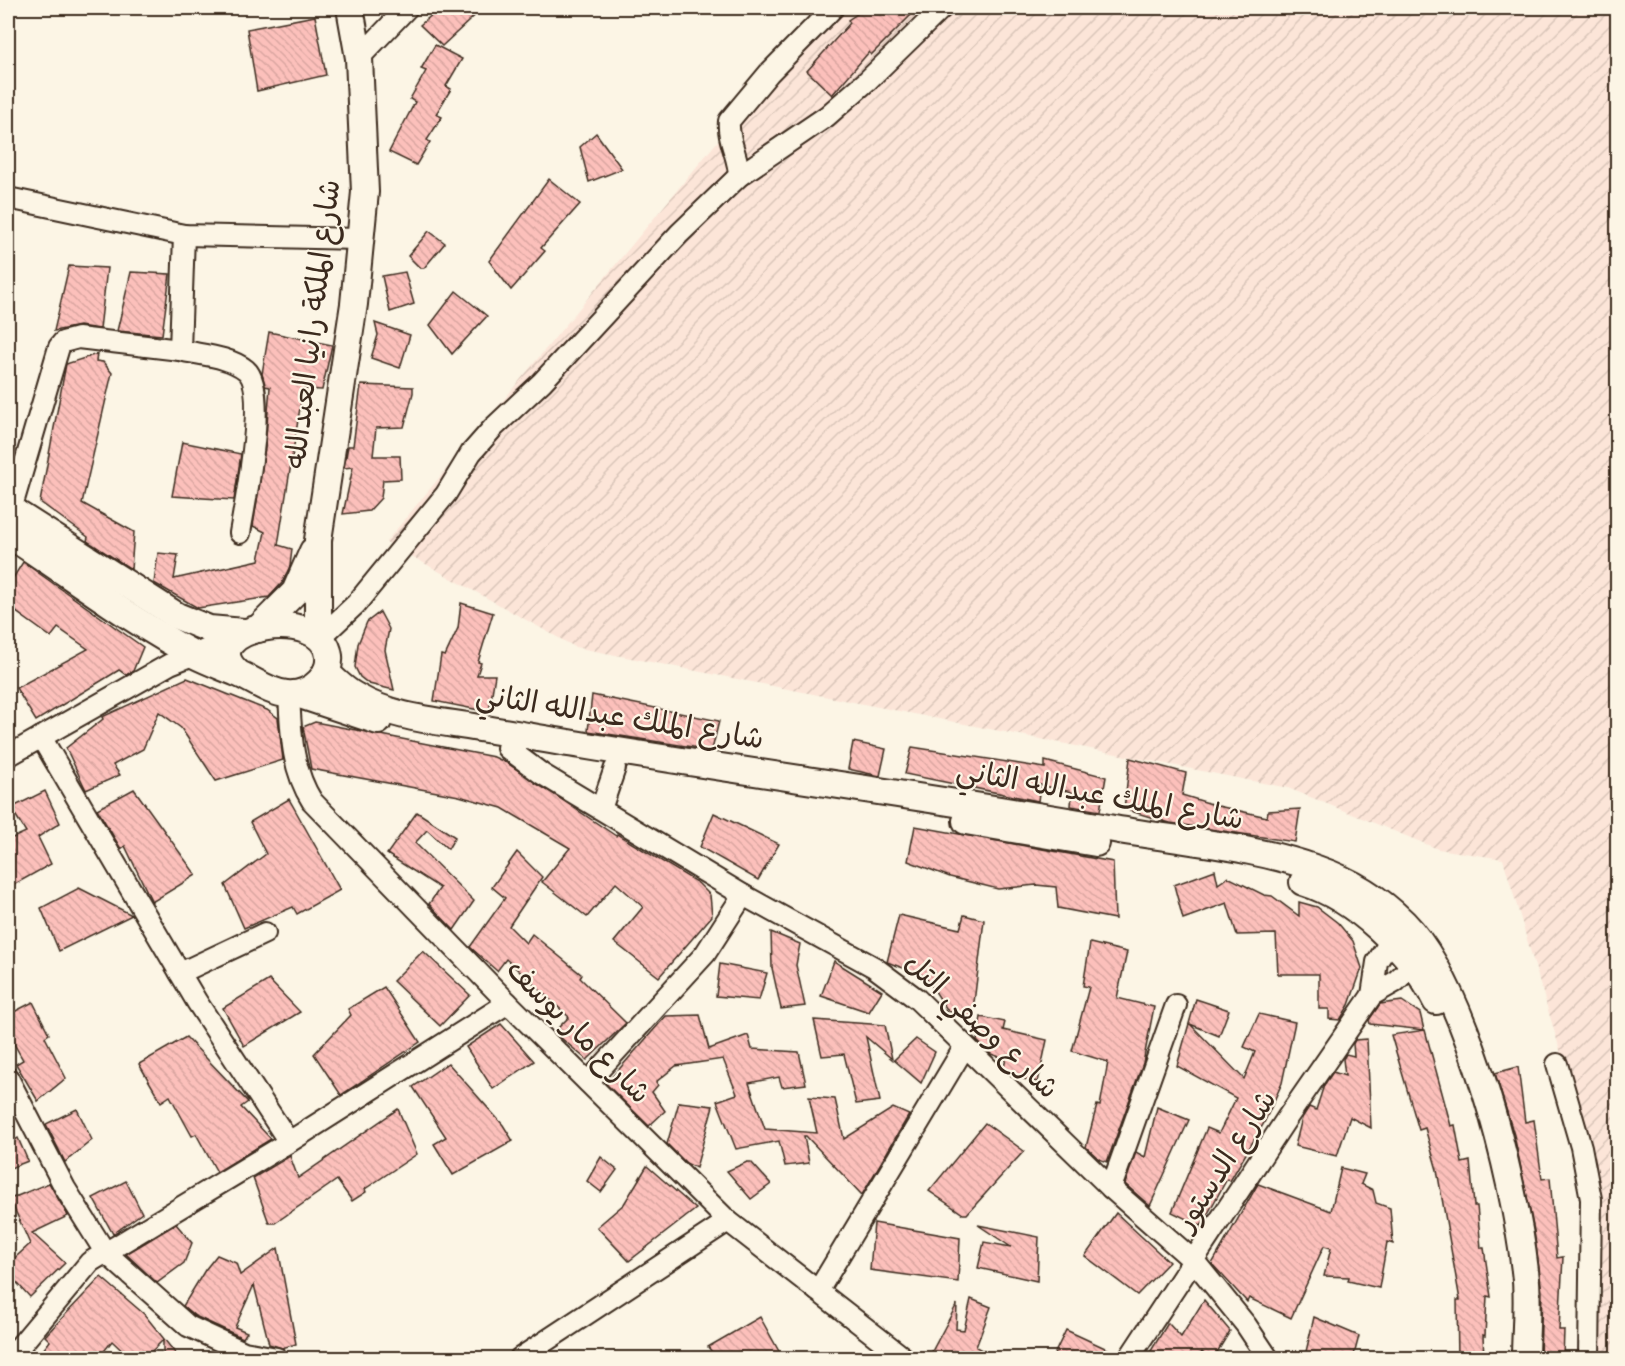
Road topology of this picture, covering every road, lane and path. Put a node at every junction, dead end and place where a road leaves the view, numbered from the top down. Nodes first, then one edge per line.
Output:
1 (350, 8) edge
2 (407, 8) edge
3 (833, 8) edge
4 (942, 8) edge
5 (358, 58) junction
6 (739, 176) junction
7 (8, 198) edge
8 (184, 235) junction
9 (359, 239) junction
10 (180, 350) junction
11 (11, 528) edge
12 (240, 533) dead end
13 (318, 540) junction
14 (246, 633) junction
15 (319, 637) junction
16 (193, 654) junction
17 (237, 672) junction
18 (326, 672) junction
19 (293, 694) junction
20 (41, 737) junction
21 (507, 748) junction
22 (8, 756) edge
23 (615, 768) junction
24 (601, 809) junction
25 (743, 895) junction
26 (1397, 931) junction
27 (265, 933) dead end
28 (1419, 959) junction
29 (180, 973) junction
30 (1372, 995) junction
31 (508, 1003) junction
32 (1176, 1005) dead end
33 (965, 1046) junction
34 (1557, 1064) dead end
35 (8, 1078) edge
36 (588, 1082) junction
37 (289, 1142) junction
38 (1111, 1188) junction
39 (728, 1221) junction
40 (105, 1252) junction
41 (1195, 1262) junction
42 (818, 1291) junction
43 (10, 1359) edge
44 (277, 1359) edge
45 (520, 1359) edge
46 (904, 1359) edge
47 (1130, 1359) edge
48 (1268, 1359) edge
49 (1511, 1359) edge
50 (1525, 1359) edge
51 (1590, 1359) edge

1 - 5 main road, شارع الملكة رانيا العبدالله
2 - 5 street
3 - 6 street
4 - 6 street
5 - 9 main road, شارع الملكة رانيا العبدالله
6 - 15 street
7 - 8 street
8 - 9 street
8 - 10 street
9 - 13 main road, شارع الملكة رانيا العبدالله
10 - 11 street
10 - 12 street
11 - 14 main road
11 - 16 main road
13 - 14 main road, شارع الملكة رانيا العبدالله
13 - 15 main road, شارع الملكة رانيا العبدالله
14 - 15 main road
14 - 16 street
14 - 17 main road
15 - 18 main road
16 - 17 main road
16 - 20 street
17 - 19 main road
18 - 19 main road
18 - 26 main road, شارع الملك عبدالله الثاني
19 - 21 main road, شارع الملك عبدالله الثاني
19 - 31 street, شارع مار يوسف
20 - 22 street
20 - 29 street
21 - 23 main road, شارع الملك عبدالله الثاني
21 - 24 street, شارع وصفي التل
23 - 24 street
23 - 26 main road, شارع الملك عبدالله الثاني
24 - 25 street, شارع وصفي التل
25 - 33 street, شارع وصفي التل
25 - 36 street
26 - 28 main road, شارع الملك عبدالله الثاني
26 - 30 street, شارع الدستور
27 - 29 street
28 - 30 street, شارع الدستور
28 - 49 main road, شارع الملك عبدالله الثاني
28 - 50 main road, شارع الملك عبدالله الثاني
29 - 37 street
30 - 41 street, شارع الدستور
31 - 36 street, شارع مار يوسف
31 - 37 street
32 - 38 street
33 - 38 street, شارع وصفي التل
33 - 42 street
34 - 51 street
35 - 40 street
36 - 39 street, شارع مار يوسف
37 - 40 street
38 - 41 street, شارع وصفي التل
39 - 42 street, شارع مار يوسف
39 - 45 street
40 - 43 street
40 - 44 street
41 - 47 street, شارع الدستور
41 - 48 street, شارع وصفي التل
42 - 46 street, شارع مار يوسف

